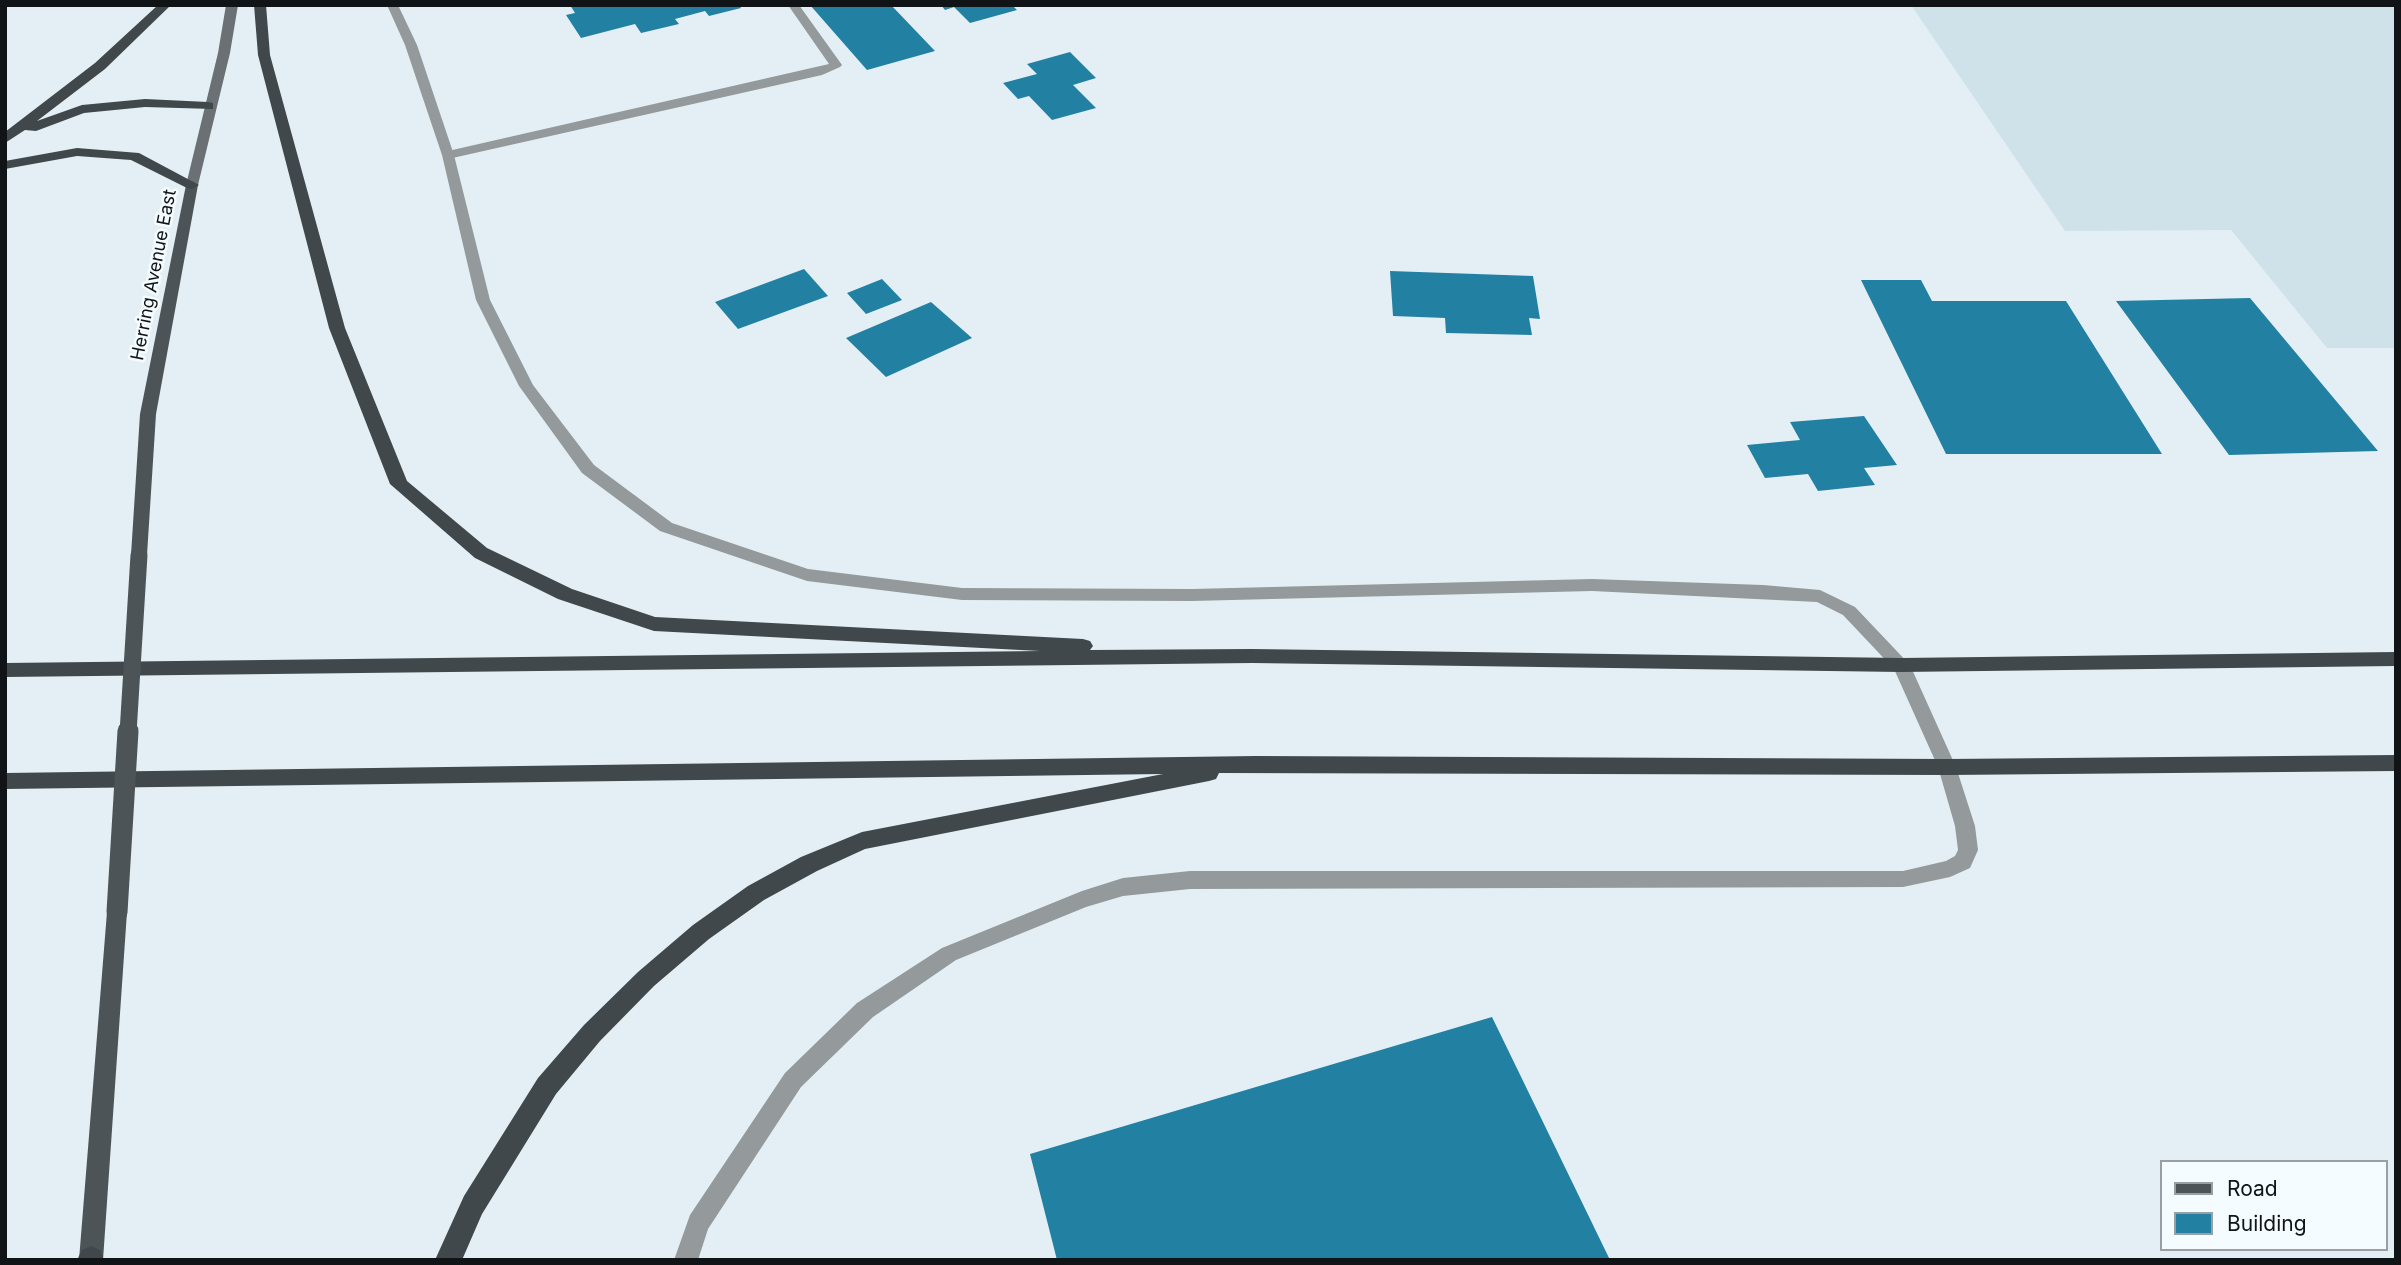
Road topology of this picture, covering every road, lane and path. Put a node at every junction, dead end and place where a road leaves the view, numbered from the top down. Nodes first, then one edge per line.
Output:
1 (166, 5) edge
2 (232, 5) edge
3 (260, 5) edge
4 (393, 5) edge
5 (793, 5) edge
6 (208, 106) junction
7 (10, 137) edge
8 (449, 155) junction
9 (5, 165) edge
10 (192, 184) junction
11 (1252, 656) junction
12 (2396, 659) edge
13 (5, 664) edge
14 (1901, 665) junction
15 (5, 670) edge
16 (89, 671) junction
17 (2396, 763) edge
18 (1256, 764) junction
19 (1947, 767) junction
20 (11, 782) edge
21 (91, 1260) edge
22 (448, 1260) edge
23 (685, 1260) edge

1 - 7 highway
2 - 6 main road, Herring Avenue East
3 - 11 highway
4 - 8 street
5 - 8 street
6 - 7 highway
6 - 10 main road, Herring Avenue East
8 - 14 street
9 - 10 highway
10 - 21 main road, Herring Avenue East, bridge
11 - 14 highway
11 - 16 highway
12 - 14 highway
13 - 16 highway
14 - 19 street
15 - 16 highway
17 - 19 highway
18 - 19 highway
18 - 20 highway
18 - 22 highway
19 - 23 street

